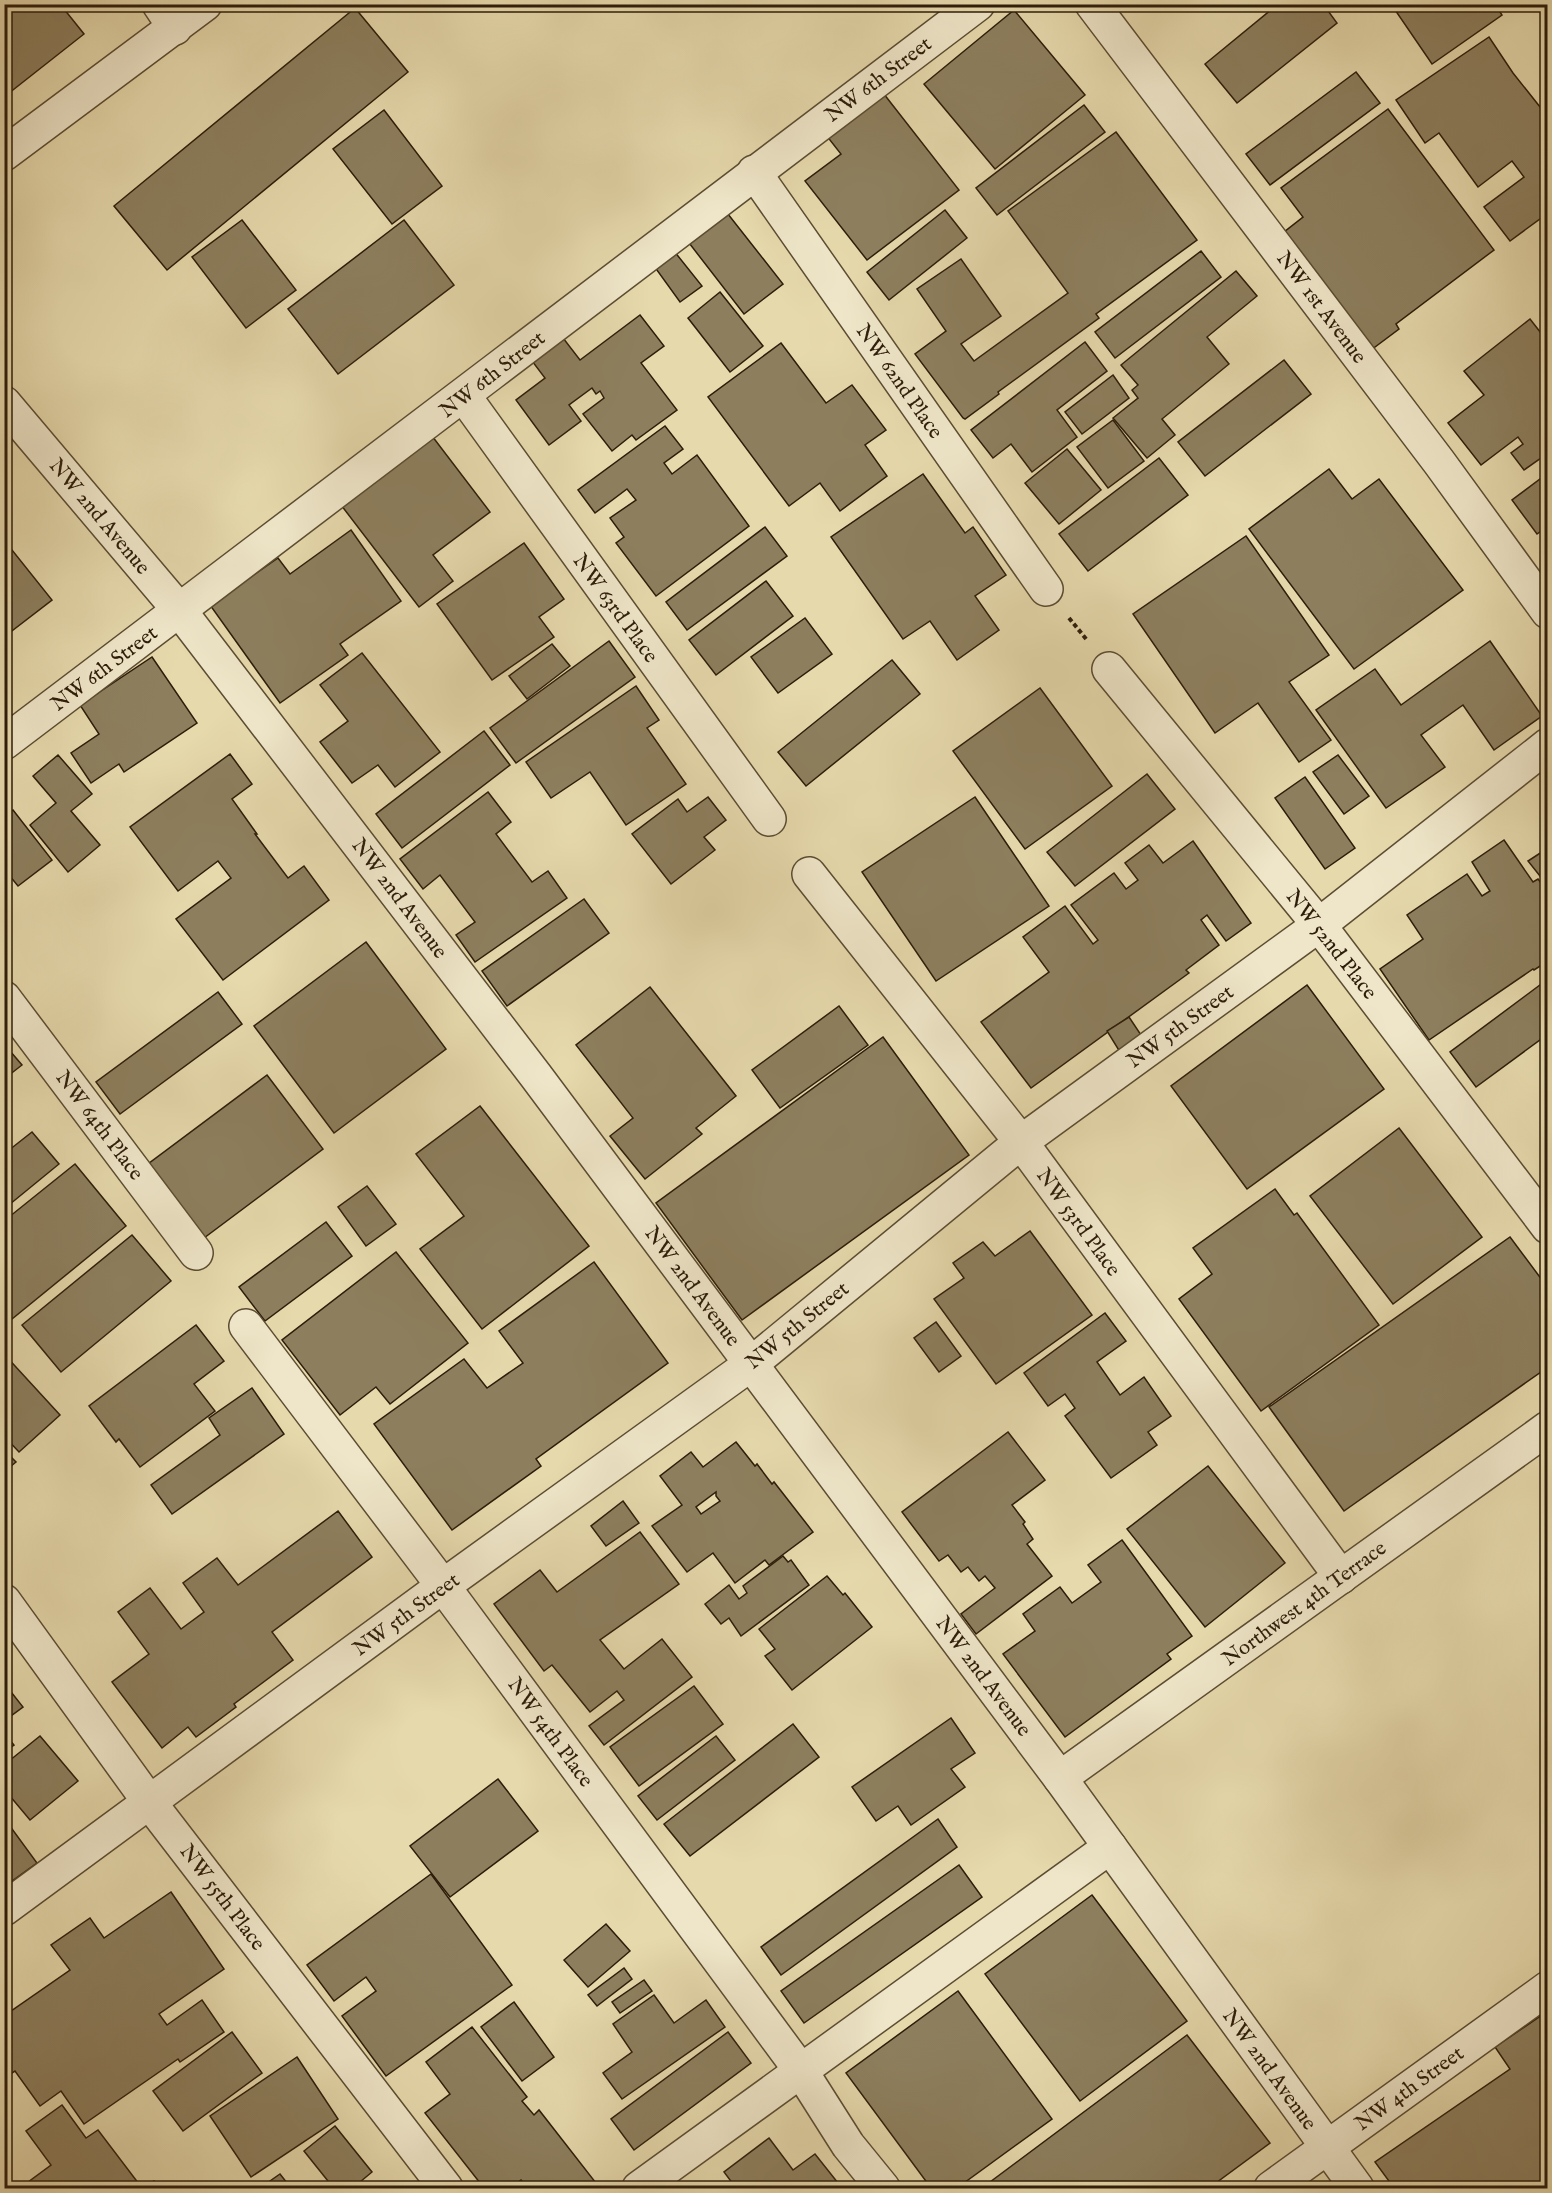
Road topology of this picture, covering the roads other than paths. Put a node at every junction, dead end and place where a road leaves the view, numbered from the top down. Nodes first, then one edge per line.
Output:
1 (205, 4) edge
2 (978, 4) edge
3 (1092, 4) edge
4 (167, 16) edge
5 (4, 154) edge
6 (754, 172) junction
7 (464, 396) junction
8 (4, 403) edge
9 (1046, 589) road end
10 (180, 611) junction
11 (1548, 612) edge
12 (1109, 669) road end
13 (4, 743) edge
14 (1548, 745) edge
15 (769, 819) dead end
16 (809, 874) dead end
17 (1319, 926) junction
18 (4, 998) edge
19 (1021, 1142) junction
20 (1548, 1227) edge
21 (196, 1253) dead end
22 (246, 1326) dead end
23 (751, 1364) junction
24 (1548, 1428) edge
25 (1341, 1577) junction
26 (443, 1586) junction
27 (4, 1600) edge
28 (1060, 1778) junction
29 (150, 1803) junction
30 (1110, 1847) junction
31 (4, 1910) edge
32 (1548, 1988) edge
33 (801, 2071) junction
34 (1327, 2147) junction
35 (446, 2188) edge
36 (639, 2188) edge
37 (883, 2188) edge
38 (1271, 2188) edge
39 (1358, 2188) edge

1 - 4 street
2 - 6 street, NW 6th Street
3 - 11 street, NW 1st Avenue
4 - 5 street
6 - 7 street, NW 6th Street
6 - 9 street, NW 62nd Place
7 - 10 street, NW 6th Street
7 - 15 street, NW 63rd Place
8 - 10 street, NW 2nd Avenue
10 - 13 street, NW 6th Street
10 - 23 street, NW 2nd Avenue
12 - 17 street, NW 52nd Place
14 - 17 street, NW 5th Street
16 - 19 street, NW 53rd Place
17 - 19 street, NW 5th Street
17 - 20 street, NW 52nd Place
18 - 21 street, NW 64th Place
19 - 23 street, NW 5th Street
19 - 25 street, NW 53rd Place
22 - 26 street, NW 54th Place
23 - 26 street, NW 5th Street
23 - 28 street, NW 2nd Avenue
24 - 25 street, Northwest 4th Terrace
25 - 28 street, Northwest 4th Terrace
26 - 29 street, NW 5th Street
26 - 33 street, NW 54th Place
27 - 29 street, NW 55th Place
28 - 30 street, NW 2nd Avenue
29 - 31 street, NW 5th Street
29 - 35 street, NW 55th Place
30 - 33 street
30 - 34 street, NW 2nd Avenue
32 - 34 street, NW 4th Street
33 - 36 street
33 - 37 street, NW 54th Place
34 - 38 street, NW 4th Street
34 - 39 street, NW 2nd Avenue

